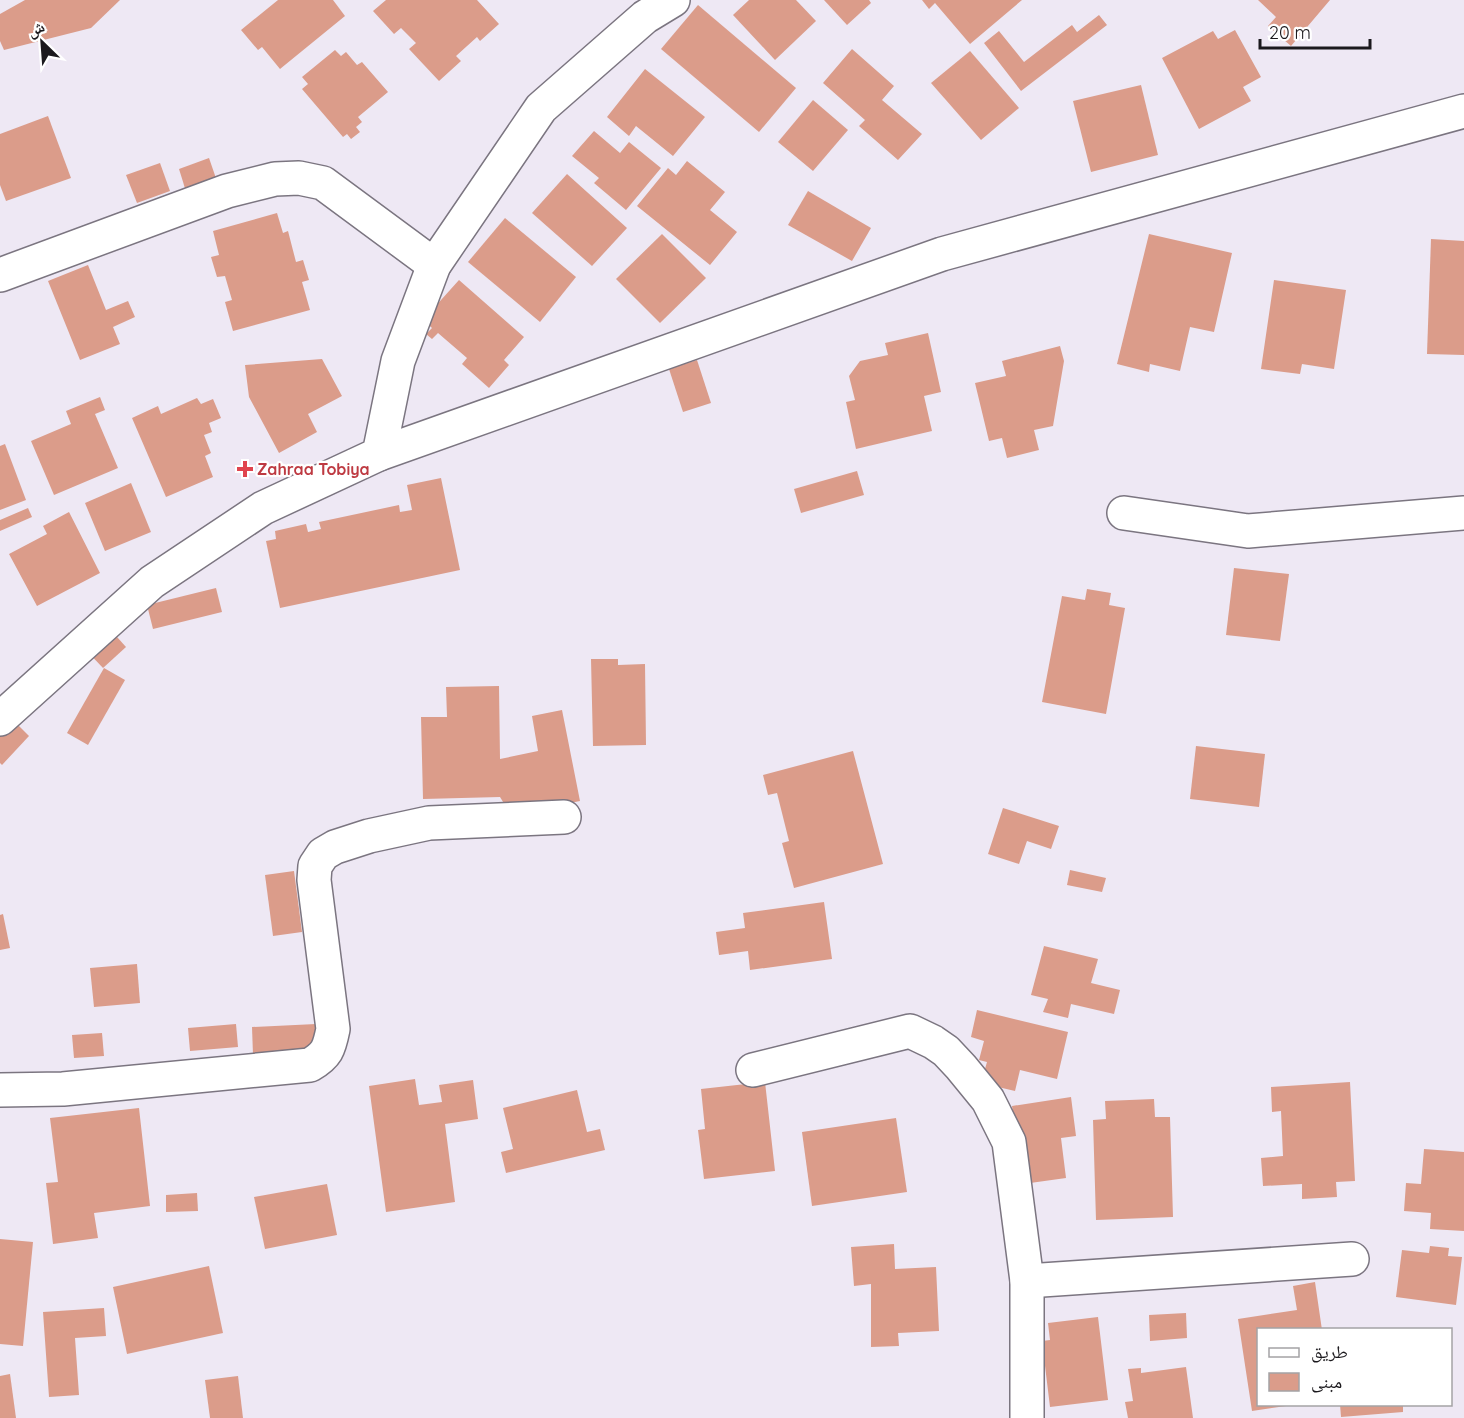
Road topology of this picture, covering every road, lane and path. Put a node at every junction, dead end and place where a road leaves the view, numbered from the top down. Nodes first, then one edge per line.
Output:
1 (673, 0) edge
2 (1464, 111) edge
3 (434, 265) junction
4 (0, 275) edge
5 (379, 454) junction
6 (1124, 513) dead end
7 (1464, 513) edge
8 (0, 719) edge
9 (564, 817) dead end
10 (753, 1070) dead end
11 (0, 1090) edge
12 (1352, 1259) dead end
13 (1027, 1281) junction
14 (1027, 1418) edge

1 - 3 street
2 - 5 street
3 - 4 street
3 - 5 street
5 - 8 street
6 - 7 street
9 - 11 street
10 - 13 street
12 - 13 street
13 - 14 street

